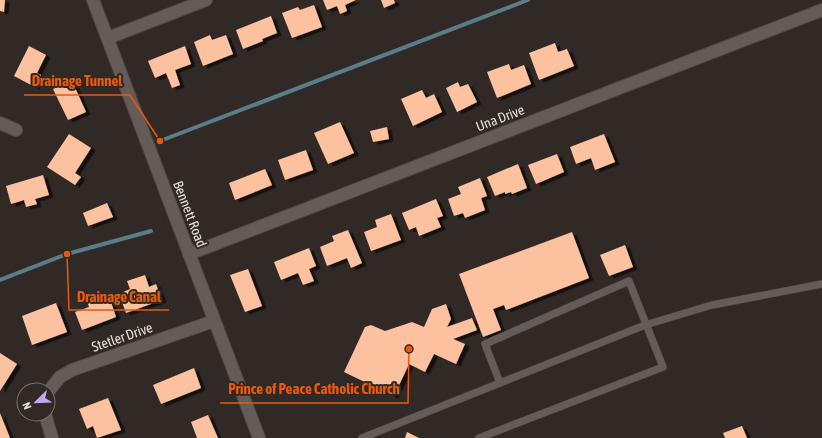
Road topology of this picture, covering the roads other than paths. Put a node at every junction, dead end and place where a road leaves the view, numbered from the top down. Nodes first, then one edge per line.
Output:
1 (93, 0) edge
2 (206, 0) edge
3 (822, 10) edge
4 (108, 38) junction
5 (0, 123) edge
6 (16, 130) dead end
7 (189, 254) junction
8 (822, 284) edge
9 (214, 321) junction
10 (645, 325) junction
11 (55, 382) edge
12 (500, 383) junction
13 (47, 422) edge
14 (52, 438) edge
15 (260, 438) edge
16 (362, 438) edge
17 (479, 438) edge

1 - 4 street, Bennett Road
2 - 4 street
3 - 7 street, Una Drive
4 - 7 street, Bennett Road
5 - 6 street
7 - 9 street, Bennett Road
8 - 10 lane
9 - 11 street, Stetler Drive
9 - 15 street, Bennett Road
10 - 12 lane
10 - 12 lane
10 - 17 lane
12 - 16 lane
13 - 14 street

